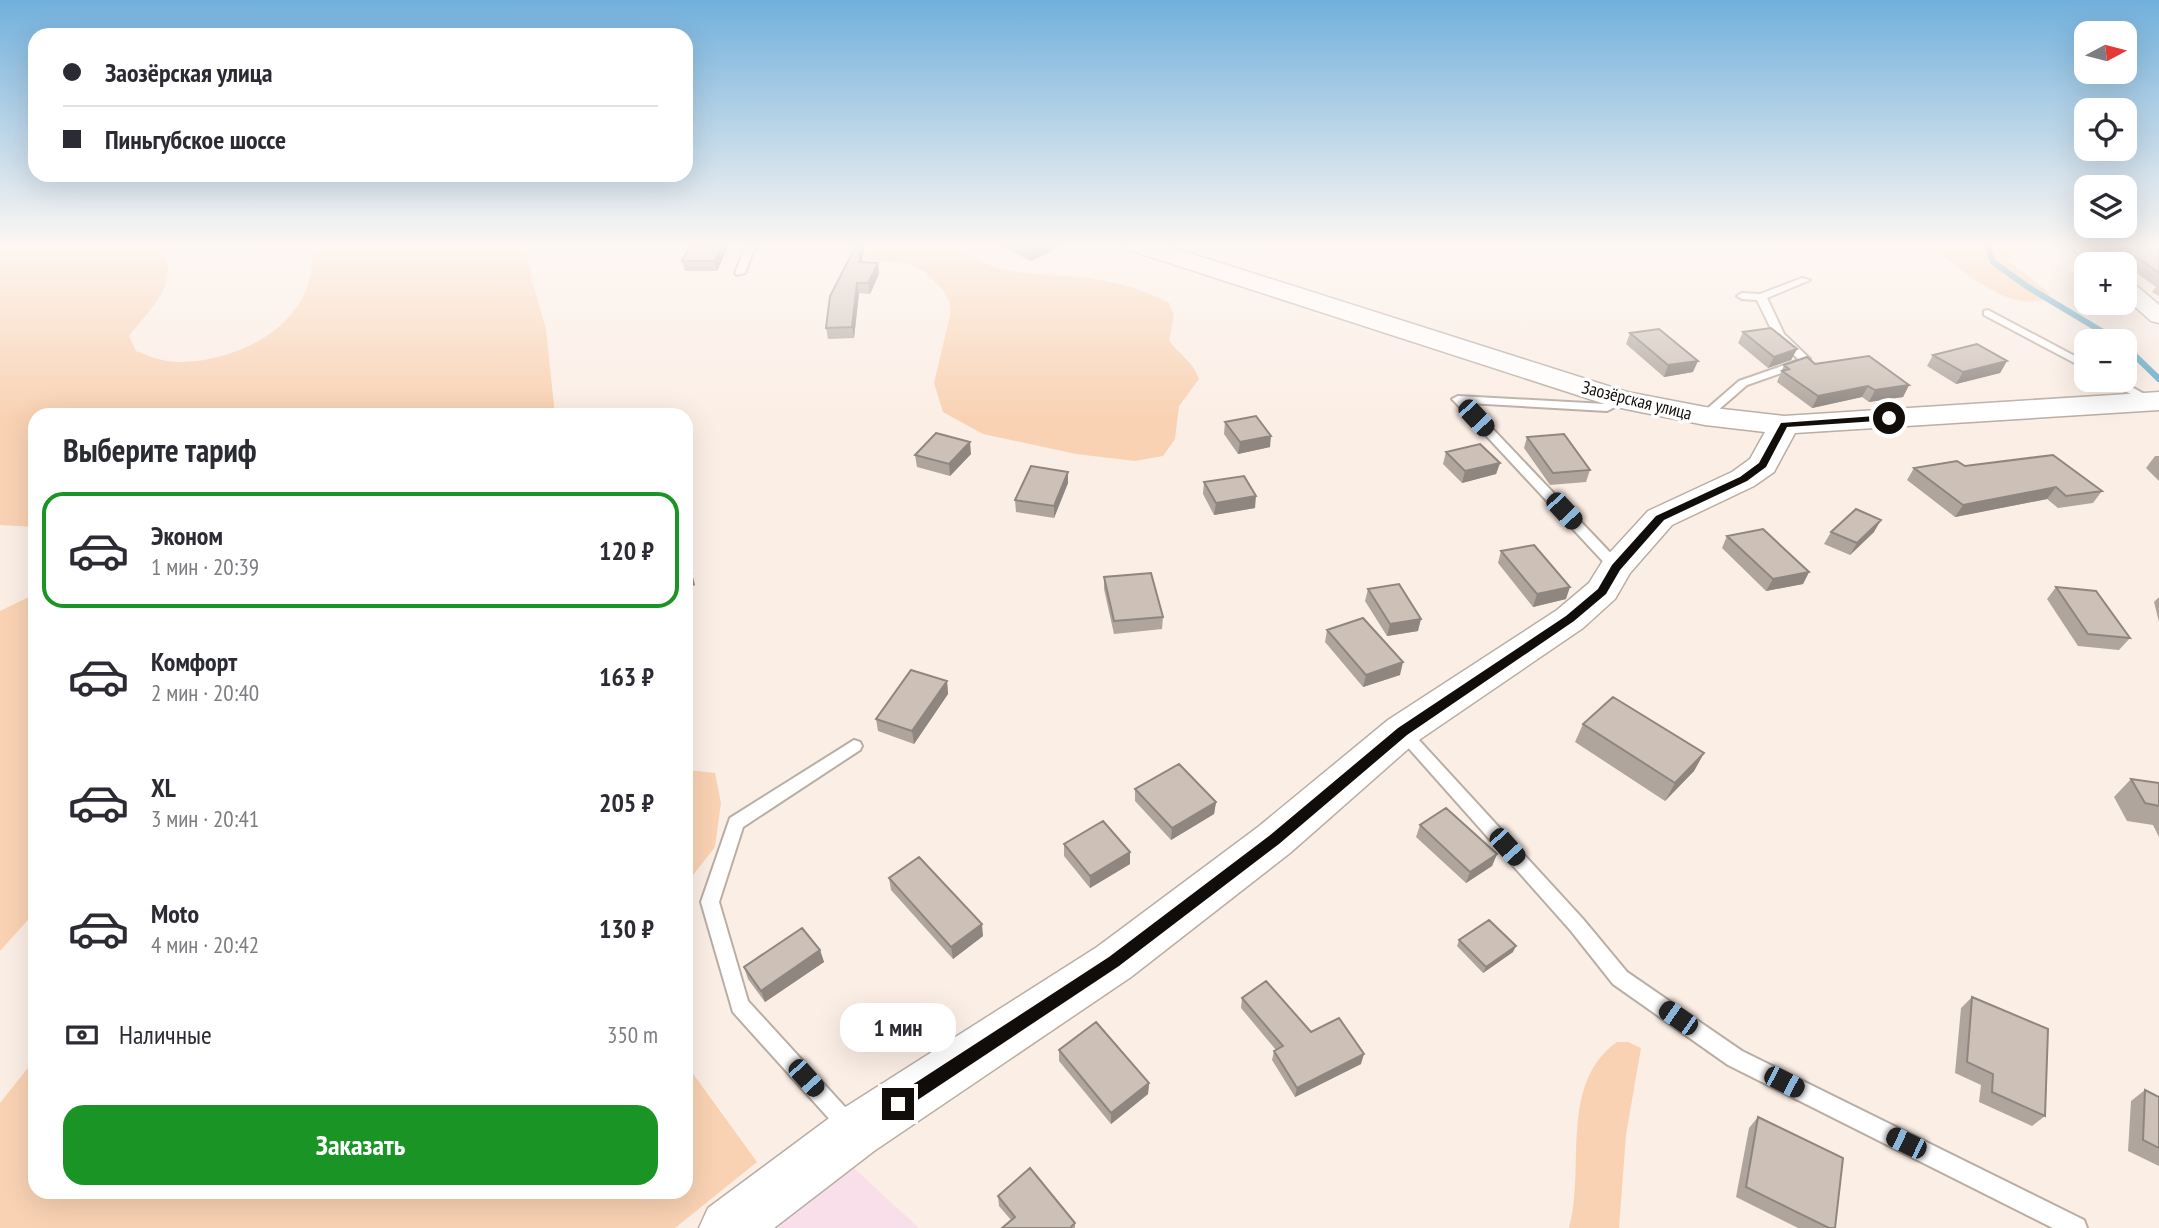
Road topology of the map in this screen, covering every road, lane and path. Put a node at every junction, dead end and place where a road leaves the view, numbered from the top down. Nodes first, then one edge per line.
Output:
1 (1314, 301) edge
2 (1763, 301) edge
3 (2142, 301) edge
4 (1987, 313) dead end
5 (2159, 316) edge
6 (2074, 360) edge
7 (2134, 392) edge
8 (1621, 400) junction
9 (2156, 404) edge
10 (1705, 416) junction
11 (1784, 425) junction
12 (1616, 567) junction
13 (1402, 731) junction
14 (854, 746) dead end
15 (855, 1132) junction
16 (728, 1228) edge
17 (2076, 1228) edge

1 - 8 street, Заозёрская улица
2 - 10 lane
3 - 5 street
4 - 6 lane
7 - 9 lane
8 - 10 street, Заозёрская улица
8 - 12 lane
9 - 11 street, Заозёрская улица
10 - 11 street, Заозёрская улица
11 - 12 street
12 - 13 street
13 - 15 street
13 - 17 lane
14 - 15 lane
15 - 16 street

